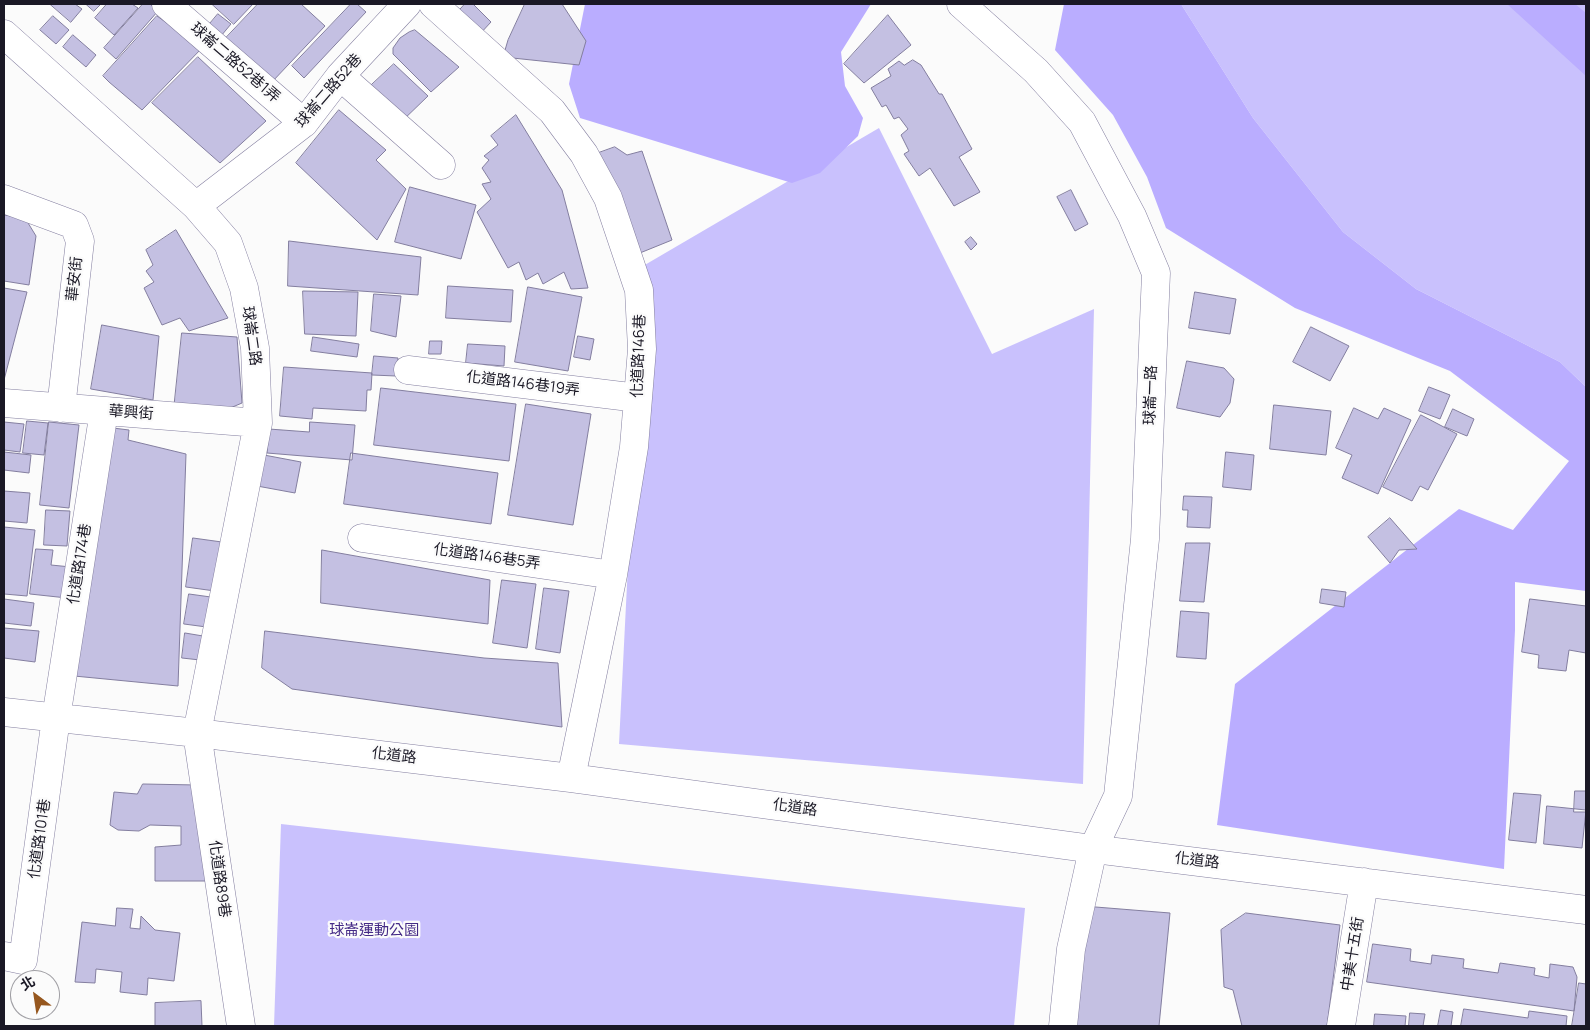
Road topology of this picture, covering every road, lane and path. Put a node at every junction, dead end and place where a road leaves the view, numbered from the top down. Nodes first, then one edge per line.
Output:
1 (166, 4) edge
2 (407, 4) edge
3 (433, 4) edge
4 (961, 4) edge
5 (4, 34) edge
6 (340, 76) junction
7 (304, 123) junction
8 (441, 165) dead end
9 (4, 199) edge
10 (196, 206) junction
11 (408, 370) dead end
12 (638, 398) junction
13 (4, 403) edge
14 (61, 408) junction
15 (104, 411) junction
16 (258, 423) junction
17 (362, 538) dead end
18 (613, 574) junction
19 (4, 712) edge
20 (56, 718) junction
21 (197, 732) junction
22 (571, 778) junction
23 (1093, 849) junction
24 (1364, 882) junction
25 (1586, 910) edge
26 (14, 958) edge
27 (241, 1026) edge
28 (1063, 1026) edge
29 (1342, 1026) edge

1 - 7 street, 球崙二路52巷1弄
2 - 6 street, 球崙二路52巷
3 - 12 street, 化道路146巷
4 - 23 street, 球崙一路
5 - 10 street, 球崙二路
6 - 7 street, 球崙二路52巷
6 - 8 street
7 - 10 street, 球崙二路52巷
9 - 14 street, 華安街
10 - 16 street, 球崙二路
11 - 12 street, 化道路146巷19弄
12 - 18 street, 化道路146巷
13 - 14 street, 華興街
14 - 15 street, 華興街
15 - 16 street, 華興街
15 - 20 street, 化道路174巷
16 - 21 street, 球崙二路
17 - 18 street, 化道路146巷5弄
18 - 22 street, 化道路146巷
19 - 20 street, 化道路
20 - 21 street, 化道路
20 - 26 street, 化道路101巷
21 - 22 street, 化道路
21 - 27 street, 化道路89巷
22 - 23 street, 化道路
23 - 24 street, 化道路
23 - 28 street, 球崙一路
24 - 25 street, 化道路
24 - 29 street, 中美十五街

